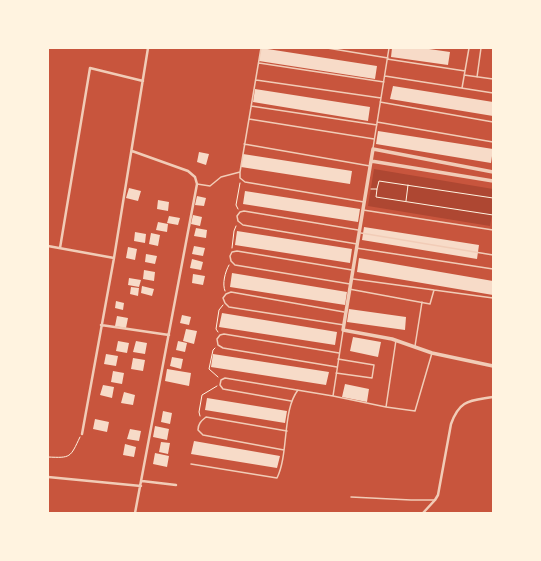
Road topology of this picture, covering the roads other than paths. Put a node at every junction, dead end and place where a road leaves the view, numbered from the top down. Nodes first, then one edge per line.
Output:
1 (148, 48) edge
2 (261, 48) edge
3 (327, 48) edge
4 (389, 48) edge
5 (469, 48) edge
6 (481, 48) edge
7 (388, 58) junction
8 (258, 63) junction
9 (465, 72) junction
10 (464, 75) junction
11 (385, 76) junction
12 (478, 77) junction
13 (493, 79) edge
14 (255, 80) junction
15 (143, 81) junction
16 (384, 82) junction
17 (462, 88) junction
18 (493, 93) edge
19 (381, 98) junction
20 (380, 102) junction
21 (251, 106) junction
22 (249, 119) junction
23 (377, 122) junction
24 (493, 122) edge
25 (377, 125) junction
26 (374, 139) junction
27 (493, 142) edge
28 (244, 144) junction
29 (373, 149) junction
30 (132, 151) junction
31 (371, 161) junction
32 (370, 166) junction
33 (240, 172) junction
34 (493, 172) edge
35 (493, 180) edge
36 (196, 184) junction
37 (364, 202) junction
38 (363, 210) junction
39 (493, 230) edge
40 (359, 231) junction
41 (48, 246) edge
42 (357, 246) junction
43 (60, 248) junction
44 (493, 255) edge
45 (114, 258) junction
46 (493, 269) edge
47 (353, 270) junction
48 (351, 278) junction
49 (350, 284) junction
50 (350, 289) junction
51 (434, 289) junction
52 (493, 298) edge
53 (422, 302) junction
54 (346, 312) junction
55 (102, 325) junction
56 (344, 325) junction
57 (343, 330) junction
58 (169, 336) junction
59 (396, 340) junction
60 (414, 347) junction
61 (339, 353) junction
62 (432, 353) junction
63 (338, 359) junction
64 (493, 366) edge
65 (337, 367) junction
66 (336, 373) junction
67 (298, 390) junction
68 (333, 396) junction
69 (493, 397) edge
70 (291, 401) junction
71 (386, 407) junction
72 (287, 431) junction
73 (82, 434) road end
74 (284, 450) junction
75 (191, 464) dead end
76 (48, 477) edge
77 (142, 481) junction
78 (176, 485) dead end
79 (141, 486) junction
80 (351, 497) dead end
81 (435, 500) junction
82 (135, 513) edge
83 (423, 513) edge

1 - 15 street
2 - 8 lane
3 - 7 lane
4 - 7 lane
5 - 9 lane
6 - 12 lane
7 - 9 lane
7 - 11 lane
8 - 14 lane
8 - 16 lane
9 - 10 lane
10 - 12 lane
10 - 17 lane
11 - 16 lane
11 - 17 lane
12 - 13 lane
14 - 19 lane
14 - 21 lane
15 - 30 street
15 - 43 street
16 - 19 lane
17 - 18 lane
19 - 20 lane
20 - 23 lane
20 - 24 lane
21 - 22 lane
21 - 25 lane
22 - 26 lane
22 - 28 lane
23 - 25 lane
23 - 27 lane
25 - 26 lane
26 - 29 lane
28 - 32 lane
28 - 33 lane
29 - 31 street
29 - 34 street
30 - 36 street
30 - 45 street
31 - 32 street
31 - 35 street
32 - 37 street
33 - 36 lane
33 - 37 lane
36 - 58 street
37 - 38 street
38 - 39 lane
38 - 40 street
40 - 42 street
40 - 42 lane
40 - 44 lane
41 - 43 street
42 - 46 lane
42 - 47 street
43 - 45 street
45 - 55 street
47 - 48 street
47 - 49 lane
48 - 49 street
48 - 51 lane
49 - 50 street
50 - 53 lane
50 - 54 street
51 - 52 lane
51 - 53 lane
53 - 60 lane
54 - 56 street
54 - 56 lane
55 - 58 street
55 - 73 street
56 - 57 street
57 - 59 street
57 - 61 lane
58 - 77 street
59 - 60 street
59 - 71 lane
60 - 62 street
61 - 63 lane
61 - 65 lane
62 - 64 street
62 - 71 lane
63 - 65 lane
63 - 66 lane
65 - 66 lane
66 - 68 lane
67 - 68 lane
67 - 70 lane
67 - 70 lane
68 - 71 lane
69 - 81 street
70 - 72 lane
72 - 74 lane
72 - 74 lane
74 - 75 lane
76 - 79 street
77 - 78 street
77 - 79 street
79 - 82 street
80 - 81 lane
81 - 83 street

